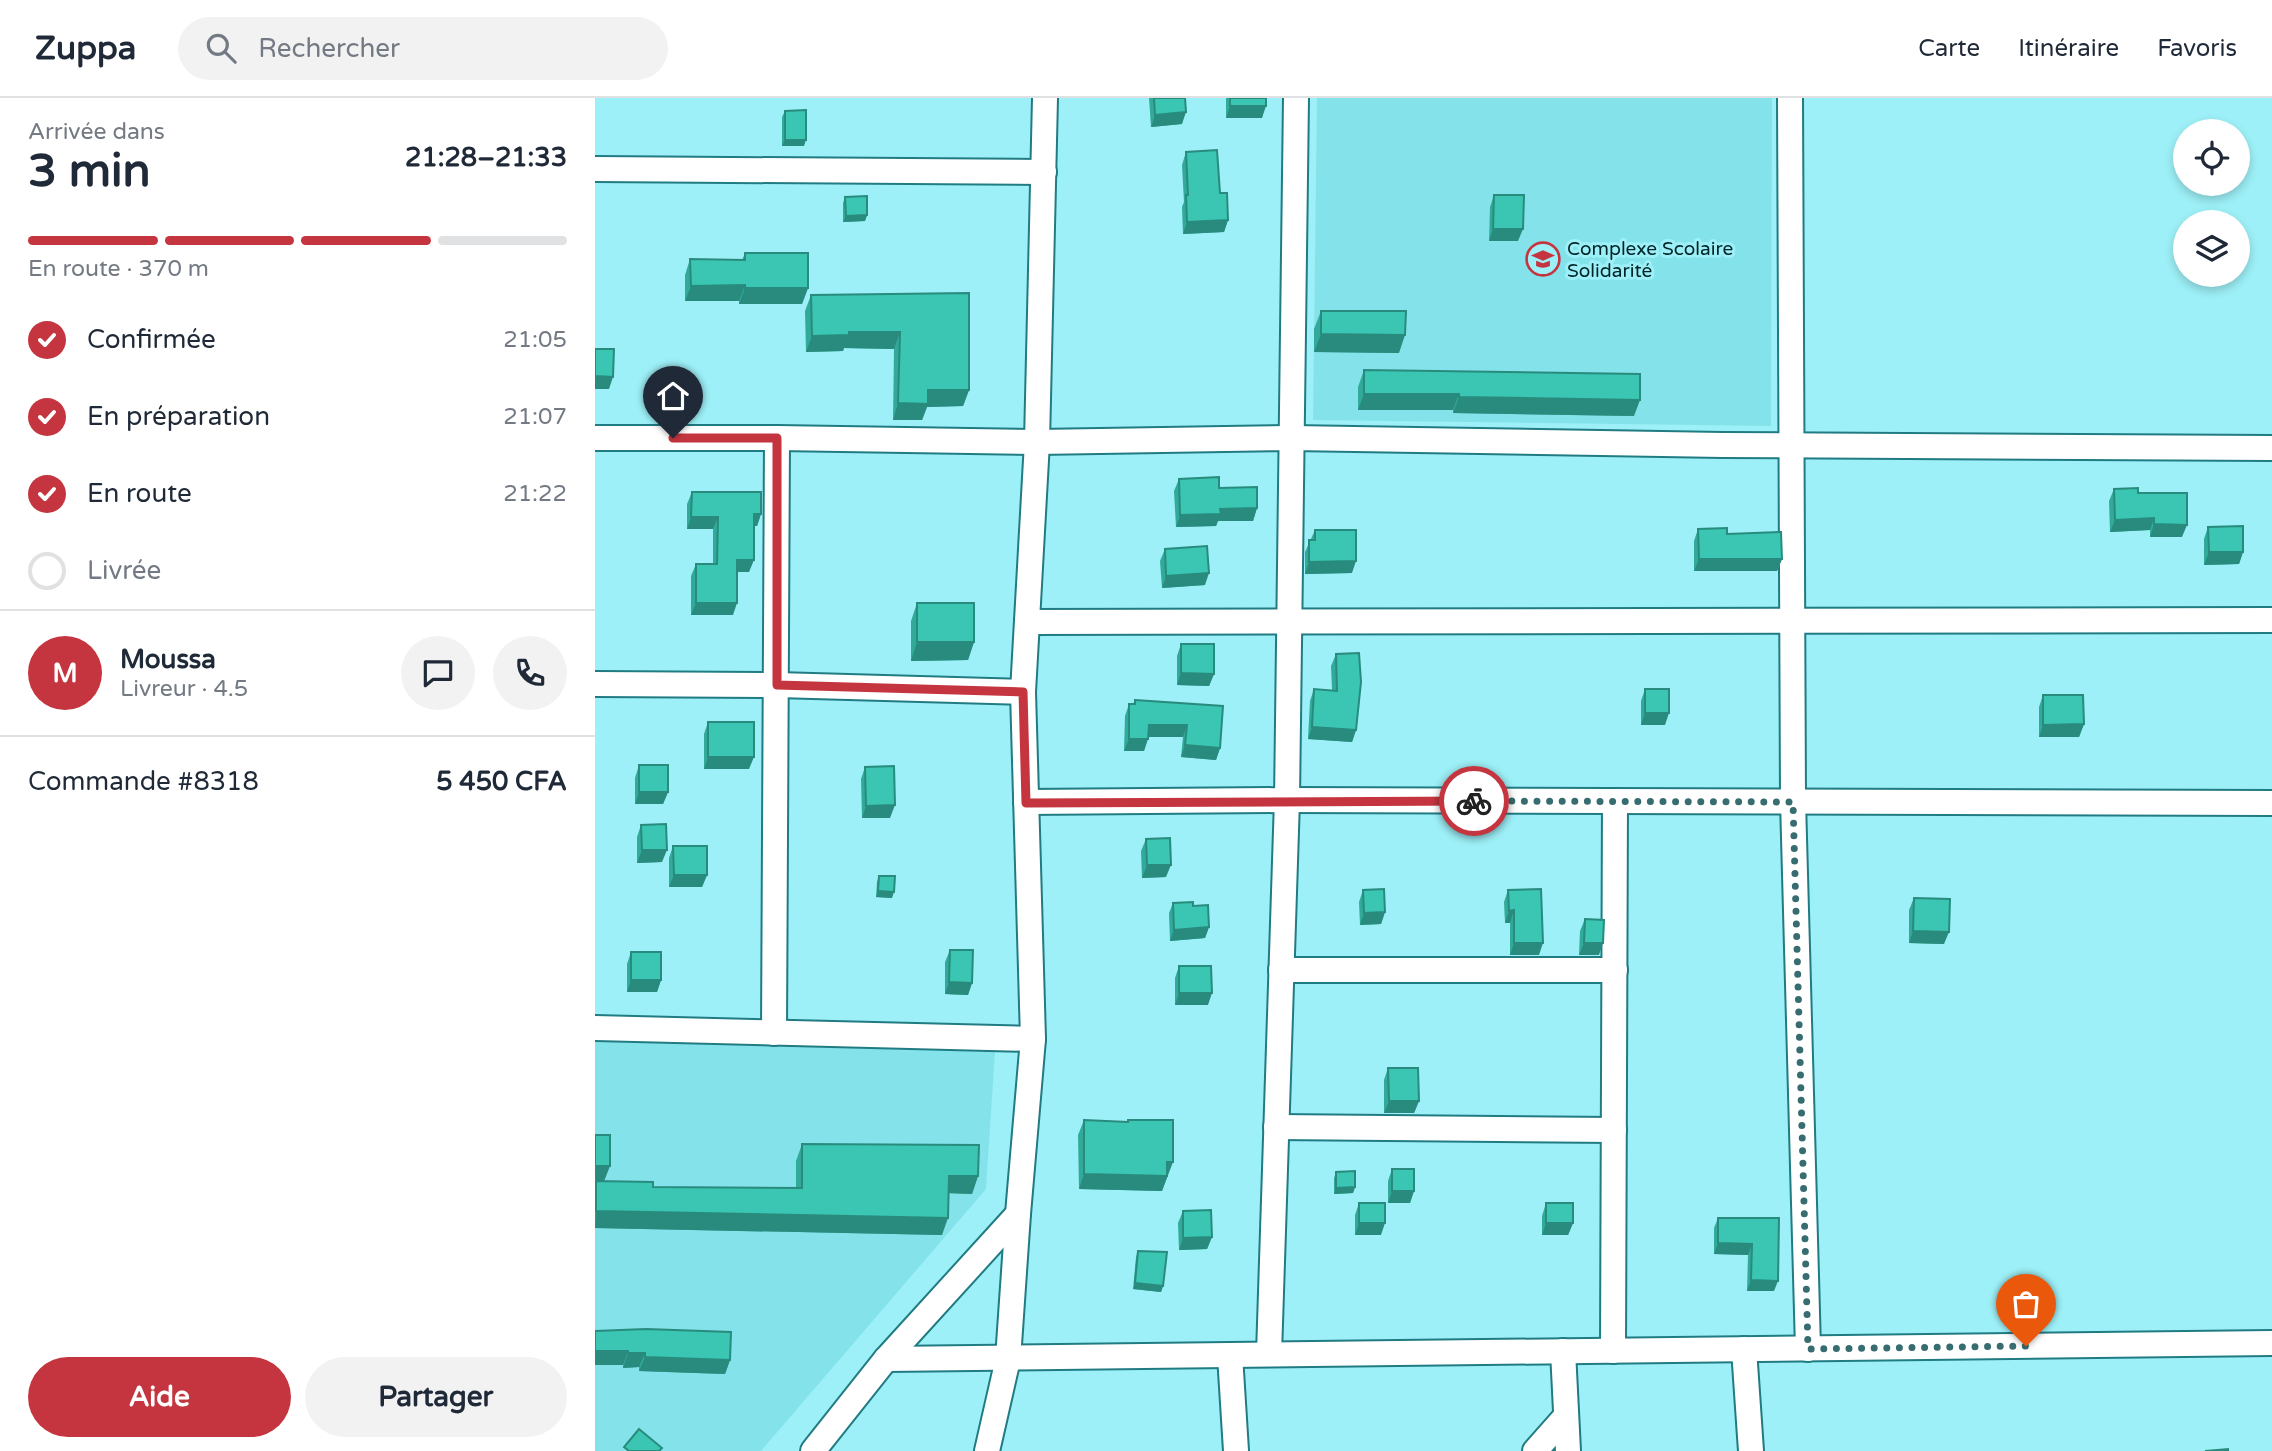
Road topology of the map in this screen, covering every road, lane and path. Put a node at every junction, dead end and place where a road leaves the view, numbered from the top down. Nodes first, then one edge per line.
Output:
1 (1045, 98) edge
2 (1296, 98) edge
3 (1790, 98) edge
4 (595, 169) edge
5 (1044, 172) junction
6 (595, 438) edge
7 (777, 438) junction
8 (1292, 438) junction
9 (1037, 442) junction
10 (1792, 445) junction
11 (2272, 448) edge
12 (2272, 620) edge
13 (1289, 621) junction
14 (1793, 621) junction
15 (1027, 622) junction
16 (595, 684) edge
17 (777, 685) junction
18 (1023, 692) junction
19 (1287, 800) junction
20 (1615, 801) junction
21 (1793, 802) junction
22 (1026, 803) junction
23 (2272, 803) edge
24 (1281, 970) junction
25 (1615, 970) junction
26 (595, 1028) edge
27 (774, 1033) junction
28 (1033, 1039) junction
29 (1276, 1127) junction
30 (1614, 1130) junction
31 (1018, 1214) junction
32 (2272, 1343) edge
33 (1744, 1349) junction
34 (1808, 1349) junction
35 (1563, 1351) junction
36 (1613, 1351) junction
37 (1269, 1354) junction
38 (1230, 1355) junction
39 (886, 1359) junction
40 (1008, 1359) junction
41 (1566, 1416) junction
42 (813, 1451) edge
43 (987, 1451) edge
44 (1236, 1451) edge
45 (1535, 1451) edge
46 (1568, 1451) edge
47 (1751, 1451) edge

1 - 5 street
2 - 8 street
3 - 10 street
4 - 5 street
5 - 9 street
6 - 7 street
7 - 9 street
7 - 17 street
8 - 9 street
8 - 10 street
8 - 13 street
9 - 15 street
10 - 11 street
10 - 14 street
12 - 14 street
13 - 14 street
13 - 15 street
13 - 19 street
14 - 21 street
15 - 18 street
16 - 17 street
17 - 18 street
17 - 27 street
18 - 22 street
19 - 20 street
19 - 22 street
19 - 24 street
20 - 21 street
20 - 25 street
21 - 23 street
21 - 34 street
22 - 28 street
24 - 25 street
24 - 29 street
25 - 30 street
26 - 27 street
27 - 28 street
28 - 31 street
29 - 30 street
29 - 37 street
30 - 36 street
31 - 39 street
31 - 40 street
32 - 34 street
33 - 34 street
33 - 36 street
33 - 47 street
35 - 36 street
35 - 37 street
35 - 41 street
37 - 38 street
38 - 40 street
38 - 44 street
39 - 40 street
39 - 42 street
40 - 43 street
41 - 45 street
41 - 46 street

